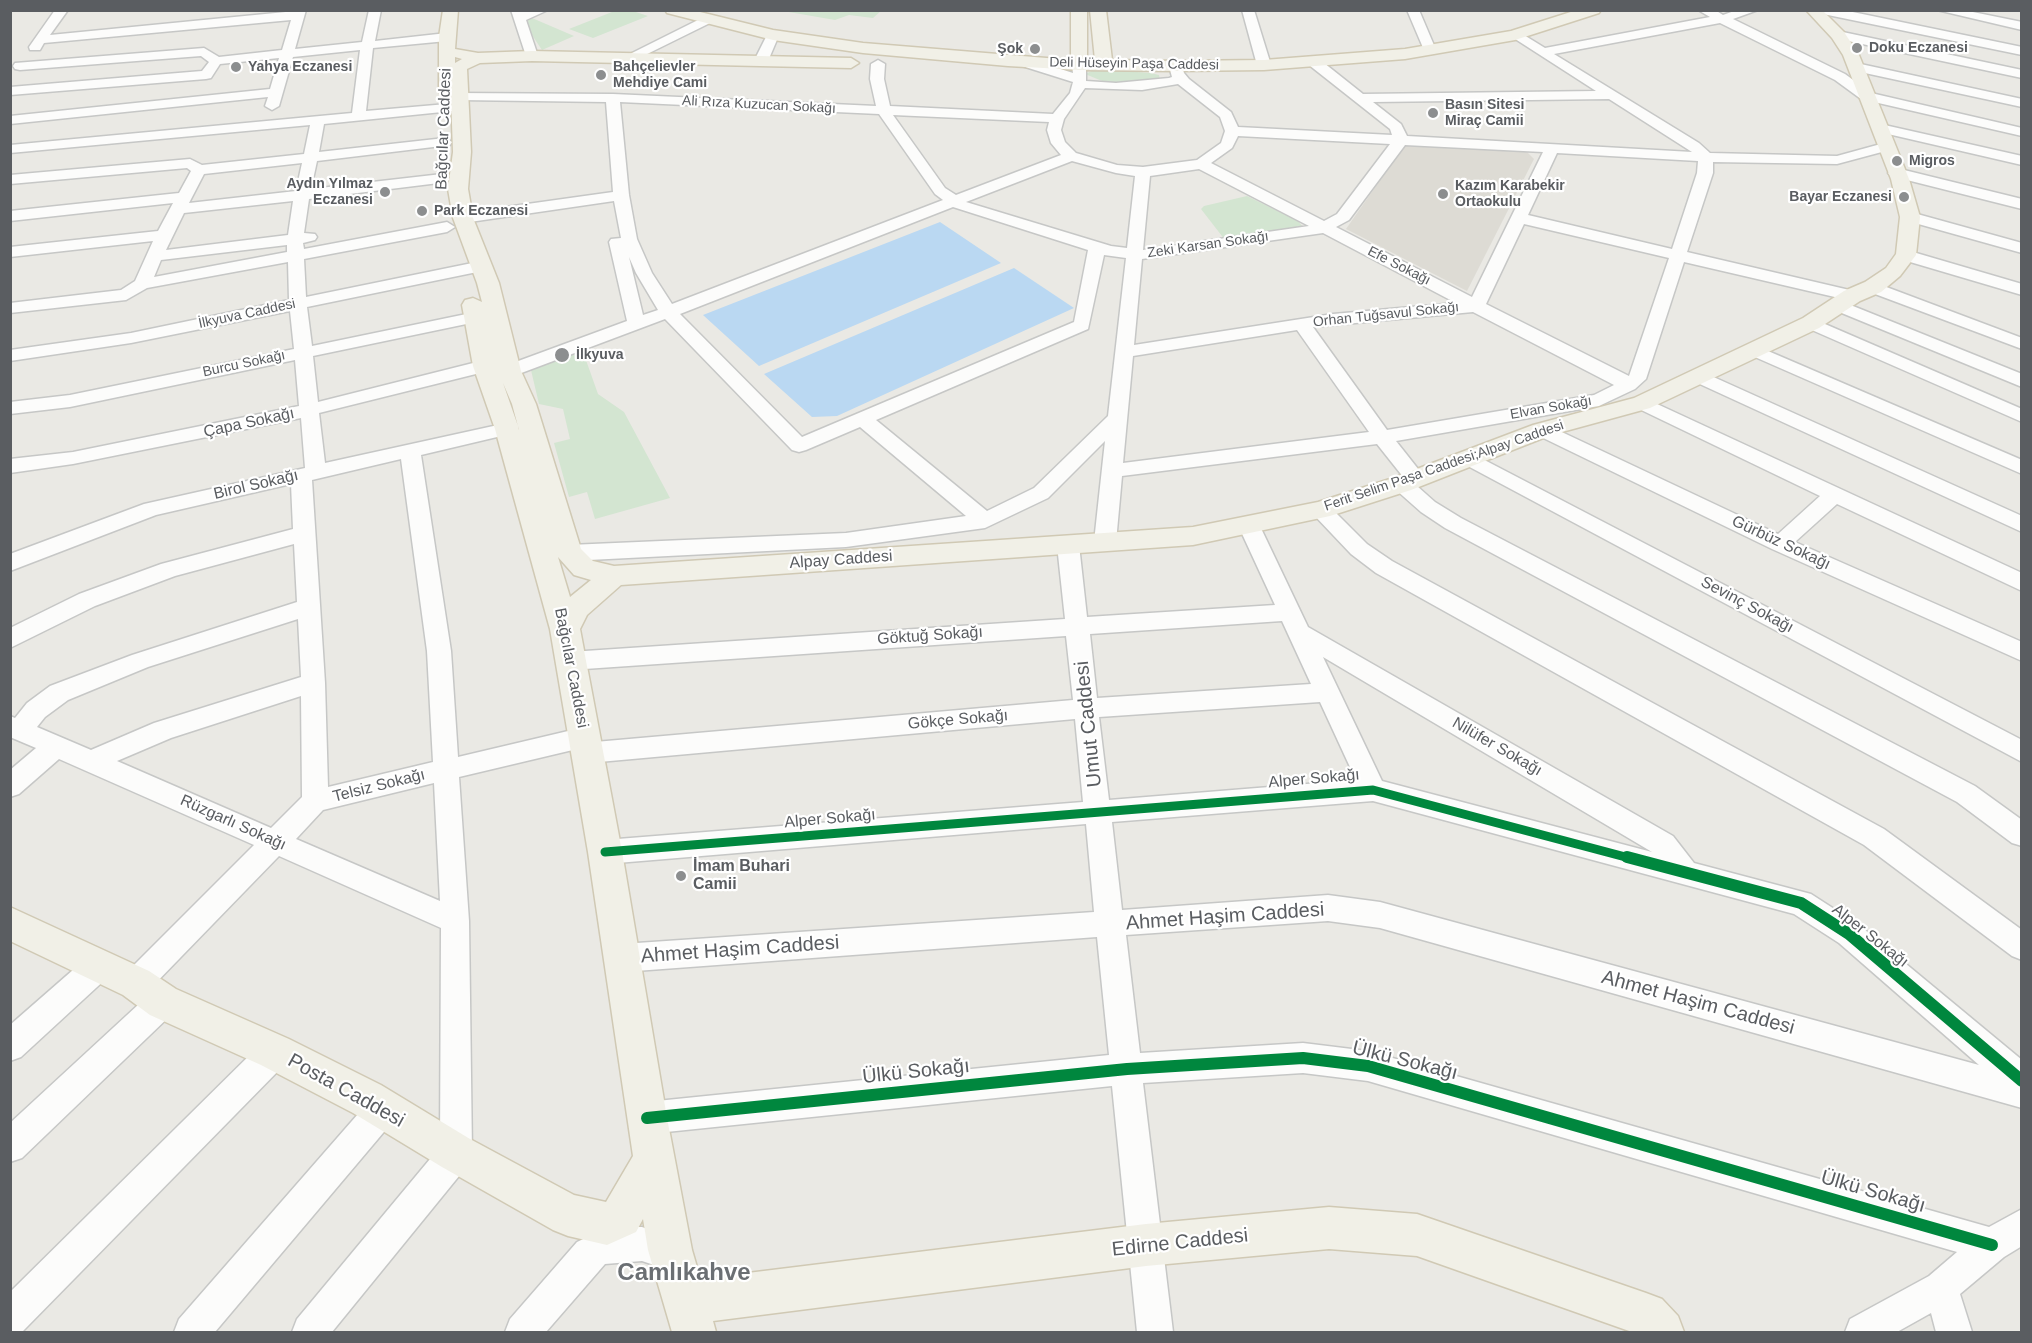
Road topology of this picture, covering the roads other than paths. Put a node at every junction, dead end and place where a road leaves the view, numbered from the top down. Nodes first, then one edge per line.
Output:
1 (375, 10) edge
2 (451, 10) edge
3 (542, 10) edge
4 (672, 10) edge
5 (1079, 10) edge
6 (1098, 10) edge
7 (1248, 10) edge
8 (1413, 10) edge
9 (1704, 10) edge
10 (1752, 10) edge
11 (1813, 10) edge
12 (1823, 10) edge
13 (1943, 10) edge
14 (64, 11) edge
15 (1593, 11) edge
16 (300, 13) edge
17 (518, 14) edge
18 (1721, 19) junction
19 (706, 20) junction
20 (205, 24) junction
21 (2022, 26) edge
22 (773, 35) junction
23 (1515, 35) junction
24 (1838, 35) junction
25 (40, 40) junction
26 (447, 40) junction
27 (367, 47) junction
28 (863, 48) junction
29 (1430, 50) junction
30 (2022, 51) edge
31 (204, 52) junction
32 (1543, 52) junction
33 (288, 54) junction
34 (532, 56) junction
35 (477, 57) junction
36 (628, 58) junction
37 (216, 61) junction
38 (761, 61) junction
39 (1016, 62) junction
40 (1103, 62) junction
41 (1314, 62) junction
42 (878, 64) junction
43 (1264, 65) junction
44 (20, 66) junction
45 (1824, 69) junction
46 (1178, 72) junction
47 (1858, 74) junction
48 (2022, 74) edge
49 (1079, 76) junction
50 (10, 78) edge
51 (10, 91) edge
52 (276, 92) junction
53 (1614, 95) junction
54 (606, 98) junction
55 (1358, 98) junction
56 (454, 102) junction
57 (2022, 103) edge
58 (885, 111) junction
59 (358, 117) junction
60 (1057, 118) junction
61 (10, 120) edge
62 (318, 121) junction
63 (266, 126) junction
64 (1232, 131) junction
65 (2022, 132) edge
66 (1884, 137) junction
67 (1401, 140) junction
68 (445, 142) junction
69 (10, 149) edge
70 (1551, 149) junction
71 (1071, 156) junction
72 (310, 157) junction
73 (1706, 158) junction
74 (2022, 160) edge
75 (1201, 164) junction
76 (199, 170) junction
77 (1143, 172) junction
78 (1896, 173) junction
79 (441, 179) junction
80 (10, 180) edge
81 (302, 195) junction
82 (616, 195) junction
83 (956, 201) junction
84 (182, 203) junction
85 (2022, 204) edge
86 (10, 216) edge
87 (1910, 217) junction
88 (1519, 218) junction
89 (452, 221) junction
90 (1323, 227) junction
91 (164, 235) junction
92 (295, 247) junction
93 (1097, 247) junction
94 (2022, 248) edge
95 (10, 252) edge
96 (1135, 254) junction
97 (1906, 255) junction
98 (155, 256) junction
99 (1678, 256) junction
100 (473, 268) junction
101 (142, 284) junction
102 (2022, 290) edge
103 (1854, 296) junction
104 (298, 304) junction
105 (1476, 306) junction
106 (10, 308) edge
107 (668, 312) junction
108 (476, 317) junction
109 (636, 324) junction
110 (1302, 324) junction
111 (1811, 324) junction
112 (2022, 344) edge
113 (1754, 350) junction
114 (303, 351) junction
115 (1125, 352) junction
116 (10, 356) edge
117 (485, 366) junction
118 (509, 371) junction
119 (1698, 376) junction
120 (2022, 381) edge
121 (1635, 394) junction
122 (10, 408) edge
123 (309, 410) junction
124 (2022, 416) edge
125 (1118, 417) junction
126 (862, 419) junction
127 (507, 429) junction
128 (1542, 430) junction
129 (1382, 437) junction
130 (410, 450) junction
131 (1471, 459) junction
132 (10, 466) edge
133 (2022, 468) edge
134 (1112, 471) junction
135 (308, 473) junction
136 (1409, 482) junction
137 (1834, 495) junction
138 (1321, 510) junction
139 (985, 521) junction
140 (1249, 525) junction
141 (2022, 525) edge
142 (304, 534) junction
143 (1105, 542) junction
144 (1779, 544) junction
145 (1068, 545) junction
146 (569, 552) junction
147 (10, 562) edge
148 (614, 576) junction
149 (2022, 583) edge
150 (309, 607) junction
151 (1295, 622) junction
152 (1078, 626) junction
153 (10, 639) edge
154 (568, 645) junction
155 (2022, 652) edge
156 (313, 683) junction
157 (1328, 692) junction
158 (1087, 708) junction
159 (15, 728) edge
160 (586, 745) junction
161 (56, 746) junction
162 (2022, 752) edge
163 (91, 761) junction
164 (446, 769) junction
165 (10, 786) edge
166 (1373, 790) junction
167 (315, 801) junction
168 (1099, 812) junction
169 (2022, 835) edge
170 (275, 842) junction
171 (605, 852) junction
172 (1686, 873) junction
173 (455, 921) junction
174 (10, 923) edge
175 (1111, 925) junction
176 (2022, 947) edge
177 (622, 958) junction
178 (99, 966) junction
179 (150, 992) junction
180 (10, 1046) edge
181 (274, 1052) junction
182 (1127, 1069) junction
183 (2022, 1081) edge
184 (2022, 1092) edge
185 (383, 1109) junction
186 (646, 1118) junction
187 (10, 1146) edge
188 (456, 1153) junction
189 (654, 1159) junction
190 (2022, 1226) edge
191 (1146, 1245) junction
192 (1992, 1245) junction
193 (677, 1271) junction
194 (1941, 1288) junction
195 (10, 1318) edge
196 (192, 1332) edge
197 (310, 1332) edge
198 (523, 1332) edge
199 (694, 1332) edge
200 (1155, 1332) edge
201 (1662, 1332) edge
202 (1863, 1332) edge
203 (1953, 1332) edge

1 - 27 street
2 - 26 main road, Bağcılar Caddesi
3 - 17 street
4 - 19 main road, Deli Hüseyin Paşa Caddesi
5 - 49 main road
6 - 40 main road
7 - 43 street
8 - 29 street
9 - 18 street
10 - 18 street
11 - 24 main road
12 - 30 street
13 - 21 street
14 - 25 street
15 - 23 main road, Deli Hüseyin Paşa Caddesi
16 - 20 street
16 - 33 street
17 - 34 street
18 - 32 street
18 - 45 street
19 - 22 main road, Deli Hüseyin Paşa Caddesi
19 - 36 street
20 - 25 street
20 - 31 street
22 - 28 main road, Deli Hüseyin Paşa Caddesi
22 - 38 street
23 - 29 main road, Deli Hüseyin Paşa Caddesi
23 - 32 street
24 - 47 main road
24 - 48 street
25 - 44 street
26 - 27 street
26 - 35 main road
26 - 56 main road, Bağcılar Caddesi
27 - 33 street
27 - 59 street
28 - 39 main road, Deli Hüseyin Paşa Caddesi
28 - 42 main road
29 - 41 main road, Deli Hüseyin Paşa Caddesi
31 - 37 street
31 - 44 street
32 - 53 street
33 - 37 street
33 - 52 street
34 - 35 main road
34 - 36 main road
35 - 56 main road
36 - 38 main road
37 - 51 street
38 - 42 main road
39 - 42 main road
39 - 49 main road, Deli Hüseyin Paşa Caddesi
40 - 46 main road, Deli Hüseyin Paşa Caddesi
40 - 49 main road, Deli Hüseyin Paşa Caddesi
41 - 43 main road, Deli Hüseyin Paşa Caddesi
41 - 55 street
42 - 58 street, Zeki Karsan Sokağı
43 - 46 main road, Deli Hüseyin Paşa Caddesi
44 - 50 street
45 - 47 street
45 - 47 street
46 - 49 street
46 - 64 street
47 - 57 street
47 - 65 street
47 - 66 main road
49 - 60 street
52 - 61 street
52 - 63 street
53 - 55 street
53 - 73 street
54 - 56 street, Ali Rıza Kuzucan Sokağı
54 - 58 street, Ali Rıza Kuzucan Sokağı
54 - 82 street
55 - 67 street
56 - 59 street, Ali Rıza Kuzucan Sokağı
56 - 68 main road, Bağcılar Caddesi
56 - 89 main road
58 - 60 street, Ali Rıza Kuzucan Sokağı
58 - 83 street, Zeki Karsan Sokağı
59 - 62 street, Ali Rıza Kuzucan Sokağı
60 - 71 street
62 - 63 street, Ali Rıza Kuzucan Sokağı
62 - 72 street
63 - 69 street, Ali Rıza Kuzucan Sokağı
64 - 67 street
64 - 75 street
66 - 73 street
66 - 74 street
66 - 78 main road
67 - 70 street
67 - 90 street, Zeki Karsan Sokağı
68 - 72 street
68 - 79 main road, Bağcılar Caddesi
70 - 73 street
70 - 88 street, Orhan Tuğsavul Sokağı
71 - 77 street
71 - 83 street
72 - 76 street
72 - 81 street
73 - 99 street
75 - 77 street
75 - 90 street, Efe Sokağı
76 - 80 street
76 - 84 street
77 - 96 street
78 - 85 street
78 - 87 main road
79 - 81 street
79 - 89 main road, Bağcılar Caddesi
81 - 84 street
81 - 92 street
82 - 89 street
82 - 107 street
82 - 109 street
83 - 93 street, Zeki Karsan Sokağı
83 - 107 street
84 - 86 street
84 - 91 street
87 - 94 street
87 - 97 main road
88 - 99 street
88 - 105 street, Orhan Tuğsavul Sokağı
89 - 92 street
89 - 100 main road, Bağcılar Caddesi
90 - 96 street, Zeki Karsan Sokağı
90 - 105 street, Efe Sokağı
91 - 95 street
91 - 98 street
92 - 98 street
92 - 101 street
92 - 104 street
93 - 96 street, Zeki Karsan Sokağı
93 - 126 street
96 - 115 street
97 - 102 street
97 - 103 main road, Ferit Selim Paşa Caddesi;Alpay Caddesi
98 - 101 street
99 - 103 street
99 - 121 street
100 - 104 street, İlkyuva Caddesi
100 - 108 main road, Bağcılar Caddesi
100 - 118 main road
101 - 106 street
103 - 111 main road, Ferit Selim Paşa Caddesi;Alpay Caddesi
103 - 112 street
103 - 120 street
104 - 114 street
104 - 116 street, İlkyuva Caddesi
105 - 110 street, Orhan Tuğsavul Sokağı
105 - 121 street, Efe Sokağı
107 - 109 street
107 - 126 street
108 - 114 street, Burcu Sokağı
108 - 117 main road, Bağcılar Caddesi
109 - 118 street
110 - 115 street, Orhan Tuğsavul Sokağı
110 - 129 street
111 - 113 main road, Ferit Selim Paşa Caddesi;Alpay Caddesi
111 - 124 street
113 - 119 main road, Ferit Selim Paşa Caddesi;Alpay Caddesi
113 - 133 street
114 - 122 street, Burcu Sokağı
114 - 123 street
115 - 125 street
117 - 123 street, Çapa Sokağı
117 - 127 main road, Bağcılar Caddesi
118 - 146 main road
119 - 121 main road, Ferit Selim Paşa Caddesi;Alpay Caddesi
119 - 141 street
121 - 128 main road, Ferit Selim Paşa Caddesi;Alpay Caddesi
121 - 129 street, Elvan Sokağı
121 - 137 street, Efe Sokağı
123 - 132 street, Çapa Sokağı
123 - 135 street
125 - 134 street
125 - 139 street
126 - 139 street
127 - 130 street, Birol Sokağı
127 - 154 main road, Bağcılar Caddesi
128 - 131 main road, Ferit Selim Paşa Caddesi;Alpay Caddesi
128 - 144 street, Gürbüz Sokağı
129 - 134 street, Elvan Sokağı
129 - 136 street
130 - 135 street, Birol Sokağı
130 - 164 street
131 - 136 main road, Ferit Selim Paşa Caddesi;Alpay Caddesi
131 - 162 street, Sevinç Sokağı
134 - 143 street
135 - 142 street
135 - 147 street, Birol Sokağı
136 - 138 main road, Ferit Selim Paşa Caddesi;Alpay Caddesi
136 - 169 street
137 - 144 street
137 - 149 street, Efe Sokağı
138 - 140 main road, Ferit Selim Paşa Caddesi;Alpay Caddesi
138 - 176 street
139 - 146 street
140 - 143 main road, Ferit Selim Paşa Caddesi;Alpay Caddesi
140 - 151 street
142 - 150 street
142 - 153 street
143 - 145 main road, Ferit Selim Paşa Caddesi;Alpay Caddesi
144 - 155 street, Gürbüz Sokağı
145 - 148 main road, Alpay Caddesi
145 - 152 street, Umut Caddesi
146 - 148 main road, Alpay Caddesi
148 - 154 main road
150 - 156 street
150 - 159 street
151 - 152 street, Göktuğ Sokağı
151 - 157 street
151 - 172 street, Nilüfer Sokağı
152 - 154 street, Göktuğ Sokağı
152 - 158 street, Umut Caddesi
154 - 160 main road, Bağcılar Caddesi
156 - 163 street
156 - 167 street
157 - 158 street, Gökçe Sokağı
157 - 166 street
158 - 160 street, Gökçe Sokağı
158 - 168 street, Umut Caddesi
159 - 161 street, Rüzgarlı Sokağı
160 - 164 street, Telsiz Sokağı
160 - 171 main road, Bağcılar Caddesi
161 - 163 street, Rüzgarlı Sokağı
161 - 165 street
163 - 170 street, Rüzgarlı Sokağı
164 - 167 street, Telsiz Sokağı
164 - 173 street
166 - 168 street, Alper Sokağı
166 - 172 street, Alper Sokağı
167 - 170 street, Telsiz Sokağı
168 - 171 street, Alper Sokağı
168 - 175 street, Umut Caddesi
170 - 173 street, Rüzgarlı Sokağı
170 - 179 street, Telsiz Sokağı
171 - 177 main road, Bağcılar Caddesi
172 - 183 street, Alper Sokağı
173 - 188 street
174 - 178 main road, Posta Caddesi
175 - 177 street, Ahmet Haşim Caddesi
175 - 182 street, Umut Caddesi
175 - 184 street, Ahmet Haşim Caddesi
177 - 186 main road, Bağcılar Caddesi
178 - 179 main road, Posta Caddesi
178 - 180 street
179 - 181 main road, Posta Caddesi
179 - 187 street, Telsiz Sokağı
181 - 185 main road, Posta Caddesi
181 - 195 street
182 - 186 street, Ülkü Sokağı
182 - 191 street, Umut Caddesi
182 - 192 street, Ülkü Sokağı
185 - 188 main road, Posta Caddesi
185 - 196 street
186 - 189 main road, Bağcılar Caddesi
188 - 189 main road, Posta Caddesi
188 - 197 street
189 - 193 main road, Bağcılar Caddesi
190 - 192 street
191 - 193 main road, Edirne Caddesi
191 - 200 street, Umut Caddesi
191 - 201 main road, Edirne Caddesi
192 - 194 street
193 - 198 street
193 - 199 main road, Bağcılar Caddesi
194 - 202 street
194 - 203 street

